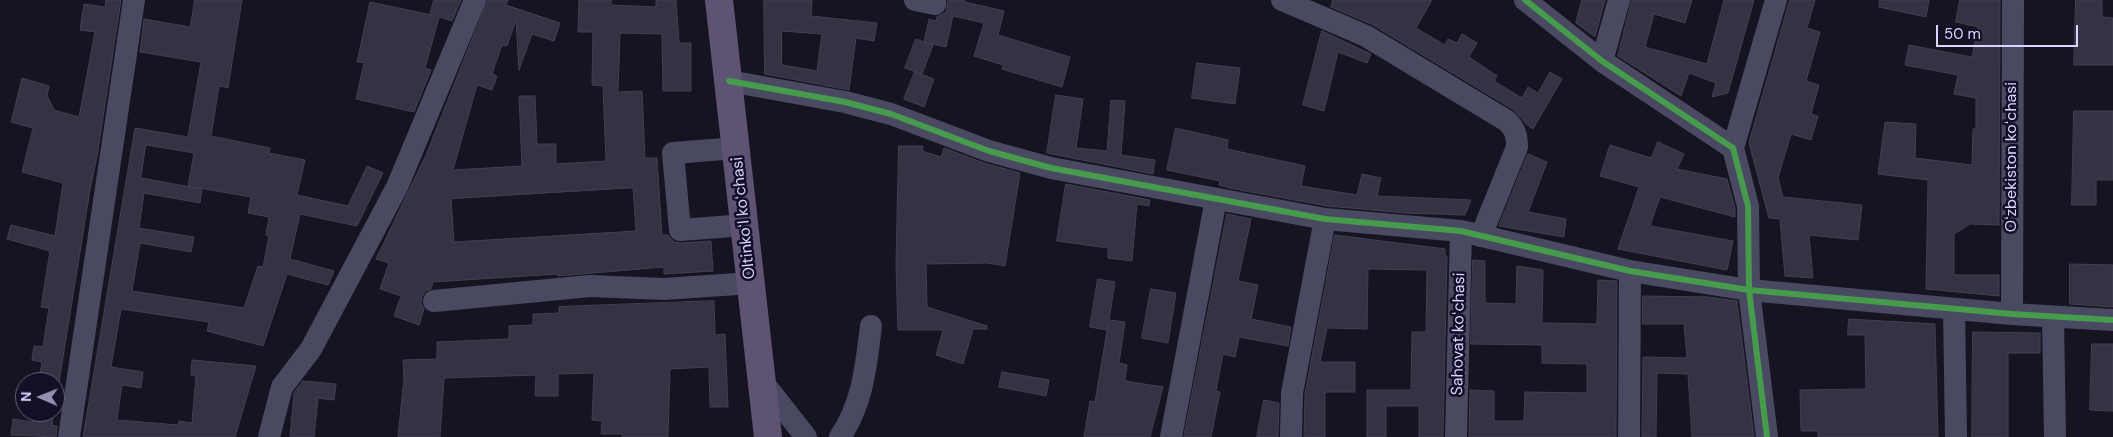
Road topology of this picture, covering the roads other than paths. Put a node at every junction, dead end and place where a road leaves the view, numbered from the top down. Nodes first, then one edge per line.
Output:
1 (134, 0) edge
2 (474, 0) edge
3 (719, 0) edge
4 (915, 0) edge
5 (935, 0) edge
6 (1282, 0) edge
7 (1526, 0) edge
8 (1619, 0) edge
9 (1776, 0) edge
10 (2013, 0) edge
11 (1602, 61) junction
12 (729, 81) junction
13 (737, 148) junction
14 (1733, 148) junction
15 (1216, 199) junction
16 (1325, 219) junction
17 (745, 225) junction
18 (1471, 233) junction
19 (1630, 271) junction
20 (752, 283) junction
21 (1750, 290) junction
22 (434, 301) dead end
23 (1954, 309) junction
24 (2012, 314) junction
25 (2053, 317) junction
26 (2113, 320) edge
27 (871, 326) dead end
28 (762, 381) junction
29 (69, 437) edge
30 (270, 437) edge
31 (768, 437) edge
32 (806, 437) edge
33 (840, 437) edge
34 (1171, 437) edge
35 (1290, 437) edge
36 (1456, 437) edge
37 (1629, 437) edge
38 (1767, 437) edge
39 (1956, 437) edge
40 (2055, 437) edge

1 - 29 street
2 - 30 street
3 - 12 main road, Oltinkoʻl koʻchasi
4 - 5 street
6 - 18 street
7 - 11 street
8 - 11 street
9 - 14 street
10 - 24 street, Oʻzbekiston koʻchasi
11 - 14 street
12 - 13 main road, Oltinkoʻl koʻchasi
12 - 15 street
13 - 17 main road, Oltinkoʻl koʻchasi
13 - 17 street
14 - 21 street
15 - 16 street
15 - 34 street
16 - 18 street
16 - 35 street
17 - 20 main road, Oltinkoʻl koʻchasi
18 - 19 street
18 - 36 street, Sahovat koʻchasi
19 - 21 street
19 - 37 street
20 - 22 street
20 - 28 main road, Oltinkoʻl koʻchasi
21 - 23 street
21 - 38 street
23 - 24 street
23 - 39 street
24 - 25 street
25 - 26 street
25 - 40 street
27 - 33 street
28 - 31 main road, Oltinkoʻl koʻchasi
28 - 32 street

